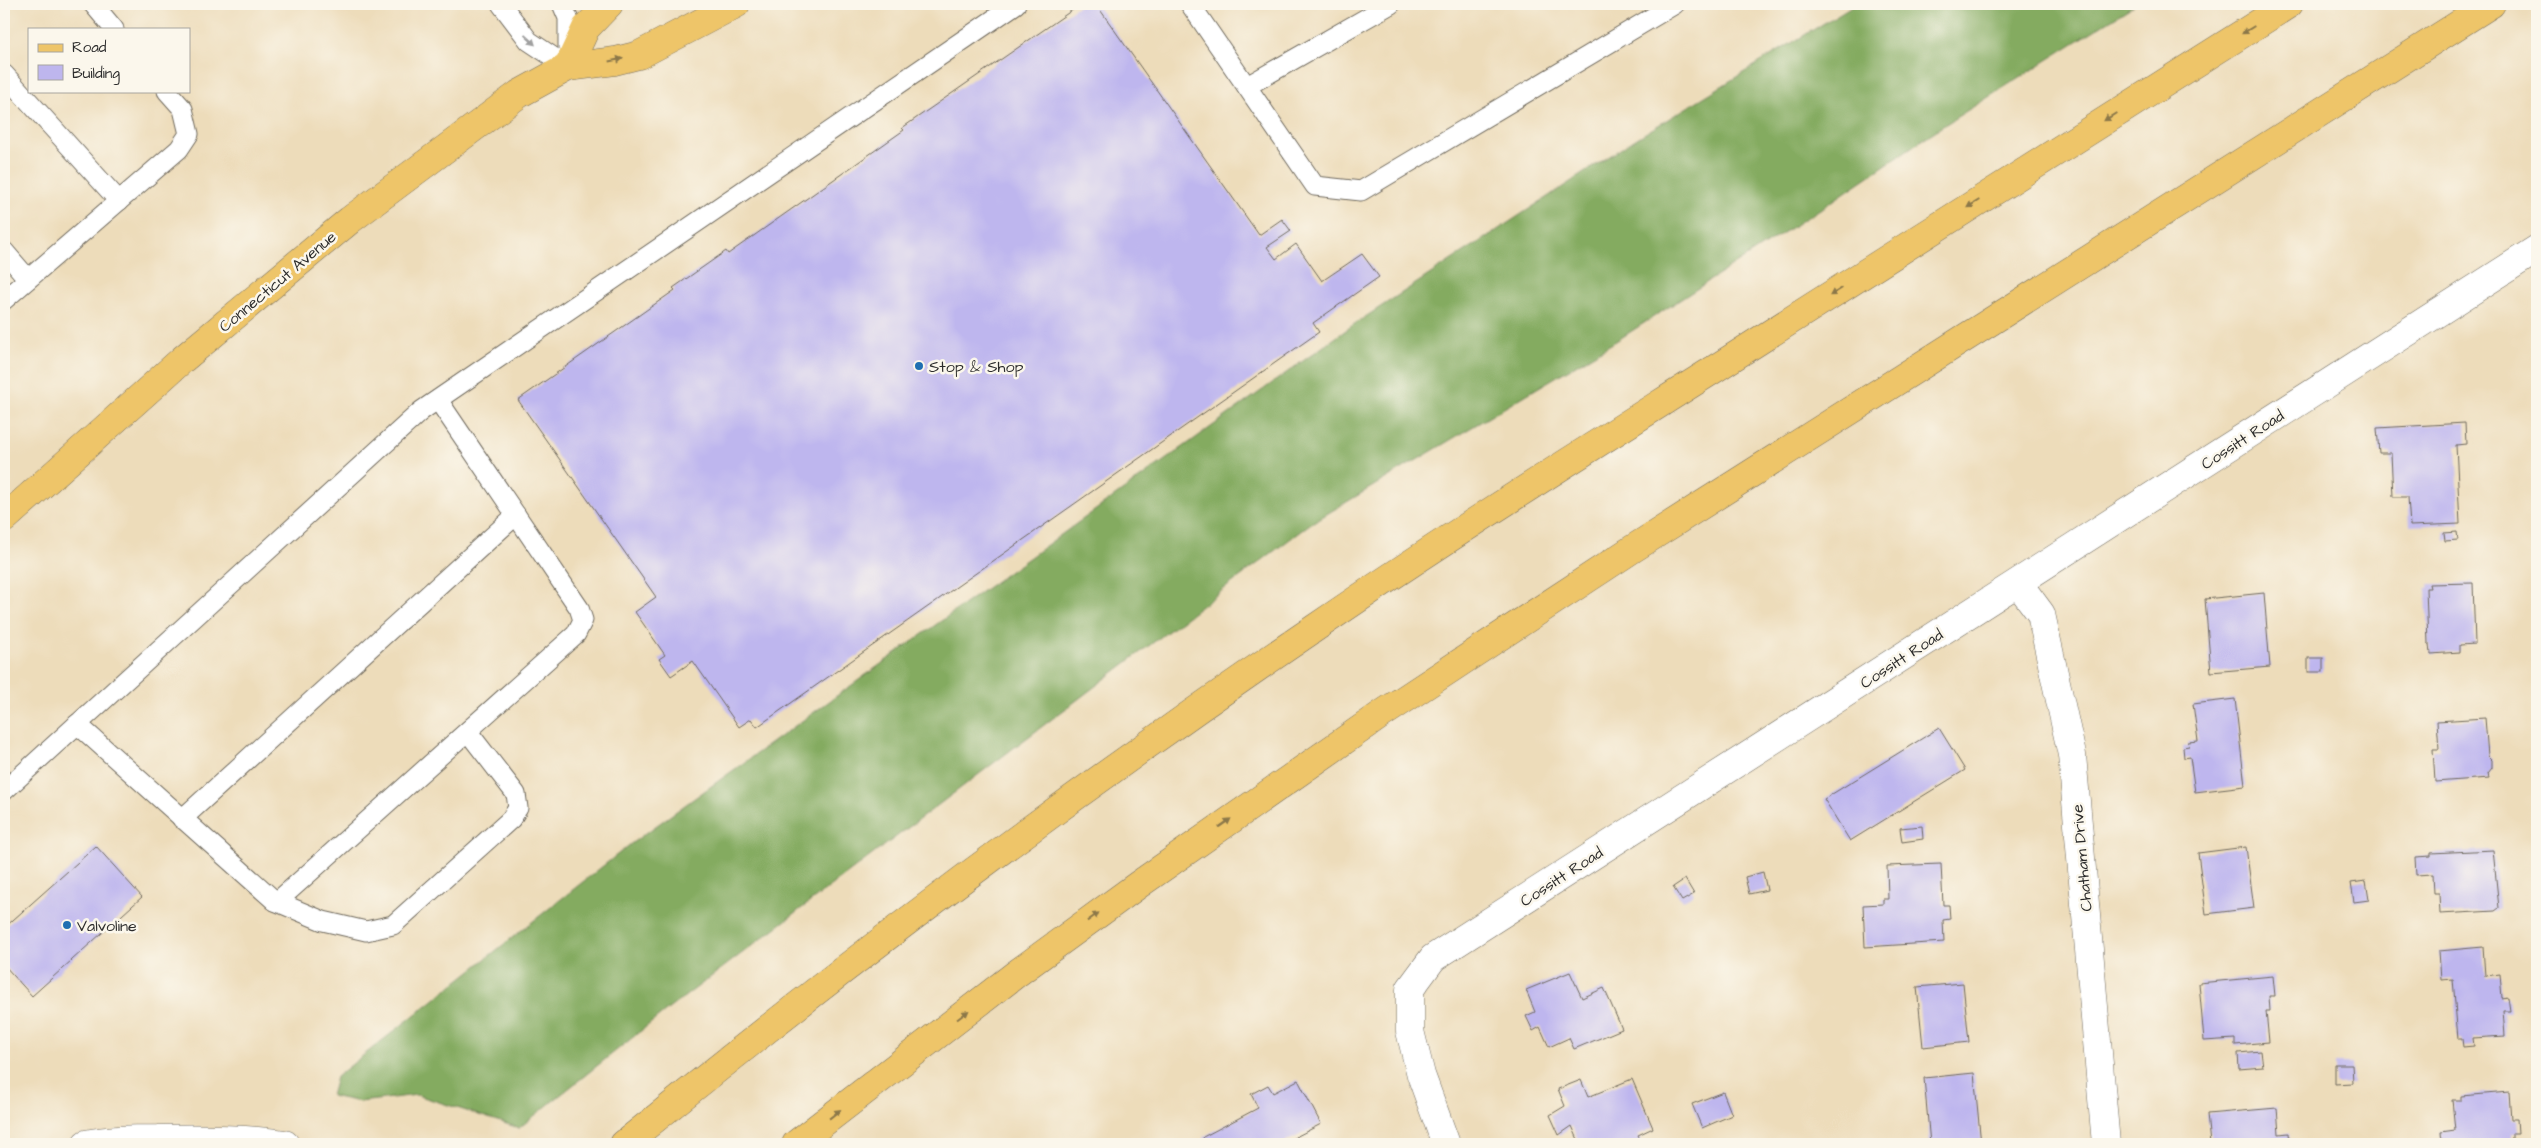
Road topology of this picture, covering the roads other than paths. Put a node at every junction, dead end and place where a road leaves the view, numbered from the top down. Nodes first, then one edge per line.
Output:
1 (93, 4) edge
2 (501, 4) edge
3 (562, 4) edge
4 (609, 4) edge
5 (736, 4) edge
6 (1016, 4) edge
7 (1190, 4) edge
8 (1391, 4) edge
9 (1674, 4) edge
10 (2289, 4) edge
11 (2491, 4) edge
12 (113, 28) edge
13 (568, 67) junction
14 (4, 74) edge
15 (1247, 86) junction
16 (168, 92) edge
17 (118, 201) junction
18 (2537, 249) edge
19 (4, 251) edge
20 (28, 279) junction
21 (4, 300) edge
22 (438, 400) junction
23 (516, 515) junction
24 (4, 519) edge
25 (2018, 583) junction
26 (77, 724) junction
27 (468, 732) junction
28 (4, 791) edge
29 (182, 820) junction
30 (275, 901) junction
31 (86, 1144) edge
32 (285, 1144) edge
33 (624, 1144) edge
34 (796, 1144) edge
35 (1446, 1144) edge
36 (2106, 1144) edge

1 - 12 lane
2 -> 13 lane
3 - 13 lane
4 - 13 main road
13 -> 5 main road, Connecticut Avenue
6 - 22 lane
7 - 15 lane
8 - 15 lane
9 - 15 lane
10 -> 33 main road
34 -> 11 main road
13 - 24 main road, Connecticut Avenue
14 - 17 lane
16 - 17 lane
17 - 20 lane
18 - 25 street, Cossitt Road
19 - 20 lane
20 - 21 lane
22 - 23 lane
22 - 26 lane
23 - 27 lane
23 - 29 lane
25 - 35 street, Cossitt Road
25 - 36 street, Chatham Drive
26 - 28 lane
26 - 29 lane
27 - 30 lane
27 - 30 lane
29 - 30 lane
31 - 32 street

